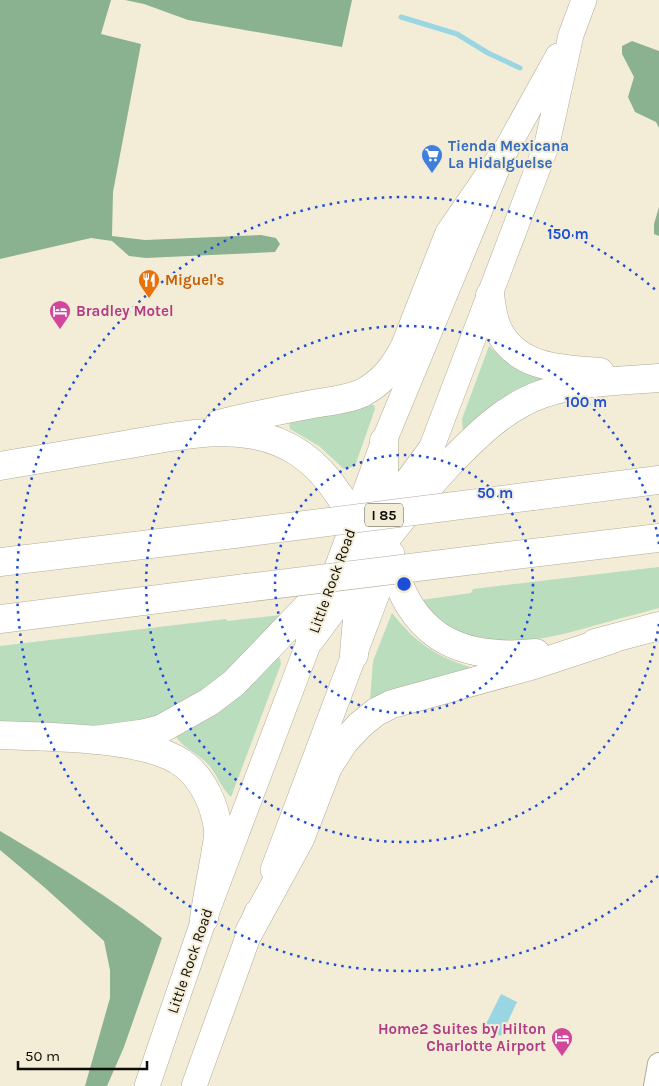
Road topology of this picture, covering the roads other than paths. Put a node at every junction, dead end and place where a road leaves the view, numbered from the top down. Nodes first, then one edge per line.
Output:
1 (584, 0) edge
2 (571, 35) junction
3 (502, 157) junction
4 (490, 295) junction
5 (659, 378) edge
6 (174, 437) junction
7 (384, 441) joint
8 (431, 451) joint
9 (0, 466) edge
10 (659, 480) edge
11 (381, 532) junction
12 (659, 538) edge
13 (0, 562) edge
14 (361, 572) junction
15 (334, 577) junction
16 (0, 619) edge
17 (659, 626) edge
18 (613, 639) junction
19 (310, 640) junction
20 (354, 655) junction
21 (0, 735) edge
22 (95, 740) junction
23 (204, 920) junction
24 (249, 932) junction
25 (659, 1064) edge
26 (147, 1086) edge
27 (194, 1086) edge
28 (655, 1086) edge

1 - 2 main road
2 - 3 main road
2 - 4 main road
3 - 6 highway
3 - 7 main road
4 - 5 highway
4 - 8 main road
5 - 11 highway
6 - 9 highway
6 - 11 highway
7 - 11 highway
8 - 11 highway
10 - 13 highway, I 85, bridge
11 - 14 highway
11 - 15 highway
11 - 18 highway
11 - 20 main road
12 - 16 highway, bridge
14 - 19 highway
14 - 20 highway
15 - 19 main road, Little Rock Road
15 - 22 highway
17 - 18 highway
18 - 24 highway
19 - 23 main road, Little Rock Road
20 - 24 main road
21 - 22 highway
22 - 23 highway
23 - 26 main road, Little Rock Road
24 - 27 main road
25 - 28 street

